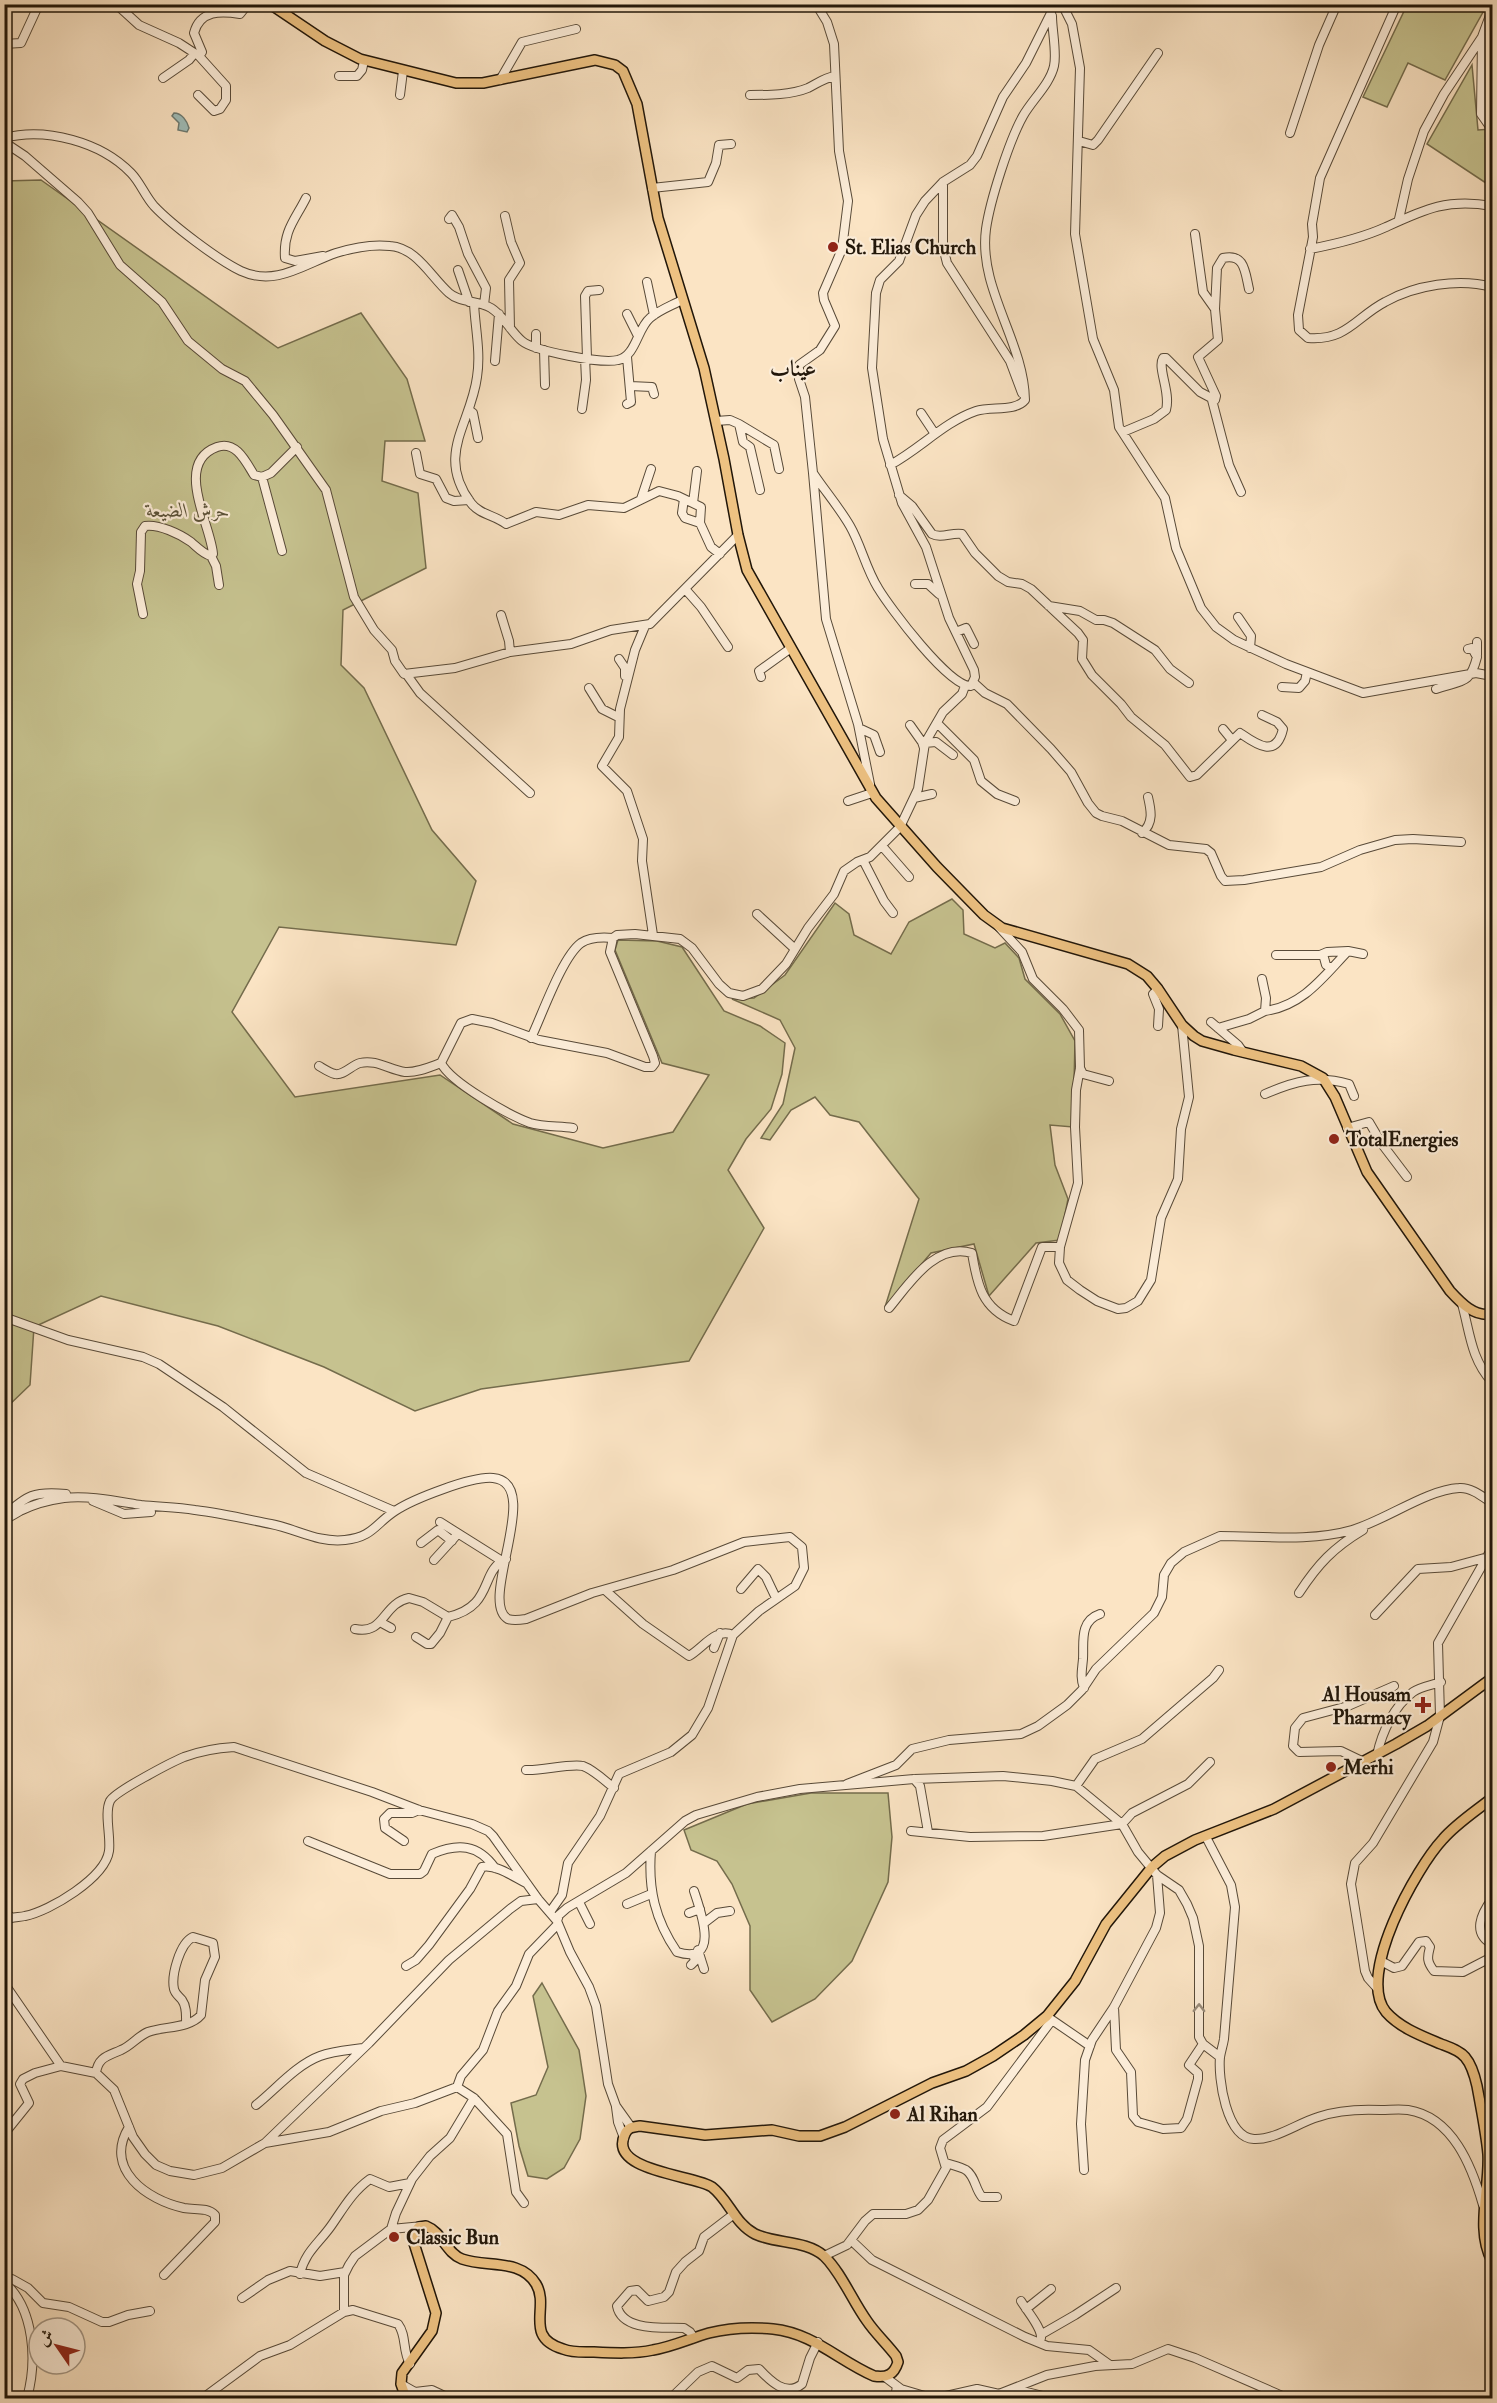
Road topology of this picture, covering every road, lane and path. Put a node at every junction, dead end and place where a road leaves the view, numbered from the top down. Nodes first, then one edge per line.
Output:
1 (39, 4) edge
2 (116, 4) edge
3 (248, 4) edge
4 (270, 4) edge
5 (816, 4) edge
6 (1062, 4) edge
7 (1337, 4) edge
8 (1397, 4) edge
9 (1050, 9) edge
10 (1492, 10) edge
11 (576, 29) dead end
12 (1482, 37) junction
13 (4, 44) edge
14 (1158, 53) dead end
15 (196, 55) junction
16 (364, 61) junction
17 (403, 71) junction
18 (339, 76) dead end
19 (835, 76) junction
20 (163, 78) dead end
21 (500, 80) junction
22 (198, 95) dead end
23 (400, 95) dead end
24 (750, 95) dead end
25 (1492, 126) edge
26 (1290, 133) dead end
27 (4, 140) edge
28 (1078, 141) junction
29 (731, 144) dead end
30 (943, 182) junction
31 (652, 188) junction
32 (306, 198) dead end
33 (1492, 206) edge
34 (505, 216) dead end
35 (449, 219) dead end
36 (1399, 219) junction
37 (1195, 234) dead end
38 (1310, 249) junction
39 (336, 253) junction
40 (1220, 261) junction
41 (458, 270) dead end
42 (1223, 274) dead end
43 (647, 282) dead end
44 (1492, 286) edge
45 (1249, 289) dead end
46 (599, 290) dead end
47 (682, 300) junction
48 (472, 302) junction
49 (484, 305) junction
50 (1215, 309) junction
51 (499, 314) junction
52 (627, 314) dead end
53 (654, 315) junction
54 (510, 328) junction
55 (536, 334) dead end
56 (638, 336) junction
57 (540, 349) junction
58 (627, 357) junction
59 (586, 358) junction
60 (495, 361) dead end
61 (545, 385) dead end
62 (630, 386) junction
63 (654, 394) dead end
64 (1025, 400) junction
65 (1212, 400) junction
66 (627, 404) dead end
67 (582, 409) dead end
68 (469, 410) junction
69 (921, 413) dead end
70 (716, 421) junction
71 (739, 424) junction
72 (1123, 432) junction
73 (935, 434) junction
74 (478, 438) dead end
75 (297, 447) junction
76 (416, 453) dead end
77 (890, 465) junction
78 (651, 469) dead end
79 (779, 469) dead end
80 (697, 471) dead end
81 (813, 473) junction
82 (262, 477) junction
83 (760, 490) dead end
84 (1241, 492) dead end
85 (899, 495) junction
86 (684, 499) junction
87 (469, 500) junction
88 (640, 500) junction
89 (693, 503) junction
90 (700, 523) junction
91 (738, 535) junction
92 (282, 551) dead end
93 (720, 554) junction
94 (211, 556) junction
95 (915, 584) dead end
96 (219, 585) dead end
97 (686, 590) junction
98 (940, 595) junction
99 (1047, 605) junction
100 (143, 614) dead end
101 (501, 615) dead end
102 (1238, 617) dead end
103 (645, 626) junction
104 (956, 632) junction
105 (1476, 642) dead end
106 (974, 644) dead end
107 (728, 647) dead end
108 (791, 648) junction
109 (1250, 648) junction
110 (1468, 649) dead end
111 (510, 651) junction
112 (1477, 657) junction
113 (619, 659) dead end
114 (1307, 672) junction
115 (407, 675) junction
116 (1472, 675) junction
117 (1492, 676) edge
118 (761, 677) dead end
119 (627, 681) junction
120 (974, 683) junction
121 (1189, 683) dead end
122 (965, 686) junction
123 (1282, 687) dead end
124 (589, 688) dead end
125 (1436, 689) dead end
126 (1262, 715) dead end
127 (618, 717) junction
128 (937, 723) junction
129 (910, 725) dead end
130 (859, 728) junction
131 (1223, 729) dead end
132 (1232, 740) junction
133 (925, 746) junction
134 (880, 752) dead end
135 (953, 755) dead end
136 (872, 792) junction
137 (531, 793) dead end
138 (932, 794) dead end
139 (1148, 797) dead end
140 (914, 798) junction
141 (848, 801) dead end
142 (1015, 801) dead end
143 (900, 827) junction
144 (1143, 833) junction
145 (882, 842) junction
146 (1461, 842) dead end
147 (863, 860) junction
148 (909, 877) dead end
149 (894, 913) dead end
150 (757, 914) dead end
151 (997, 925) junction
152 (653, 934) junction
153 (613, 938) junction
154 (795, 949) junction
155 (1348, 951) junction
156 (1323, 954) junction
157 (1363, 954) dead end
158 (1276, 955) dead end
159 (1332, 968) junction
160 (1262, 979) dead end
161 (1158, 989) junction
162 (1265, 1011) junction
163 (1182, 1025) junction
164 (1158, 1026) dead end
165 (531, 1038) junction
166 (1243, 1052) junction
167 (441, 1063) junction
168 (319, 1066) dead end
169 (1080, 1068) junction
170 (1323, 1078) junction
171 (1109, 1081) dead end
172 (1265, 1094) dead end
173 (1354, 1096) dead end
174 (573, 1128) dead end
175 (1347, 1128) junction
176 (1407, 1177) dead end
177 (1060, 1247) junction
178 (1462, 1304) junction
179 (889, 1308) dead end
180 (1492, 1314) edge
181 (4, 1317) edge
182 (1492, 1382) edge
183 (89, 1499) junction
184 (1492, 1503) edge
185 (394, 1511) junction
186 (151, 1512) dead end
187 (4, 1518) edge
188 (1382, 1518) junction
189 (440, 1522) dead end
190 (458, 1534) junction
191 (452, 1540) junction
192 (421, 1543) dead end
193 (1492, 1548) edge
194 (1488, 1557) junction
195 (434, 1560) dead end
196 (504, 1560) junction
197 (741, 1589) dead end
198 (605, 1590) junction
199 (1299, 1593) dead end
200 (776, 1598) junction
201 (1100, 1614) dead end
202 (1375, 1615) dead end
203 (448, 1617) junction
204 (380, 1622) junction
205 (391, 1628) dead end
206 (355, 1629) dead end
207 (720, 1633) junction
208 (733, 1635) junction
209 (416, 1637) dead end
210 (714, 1648) dead end
211 (1219, 1670) dead end
212 (1492, 1678) edge
213 (1441, 1682) junction
214 (1394, 1686) dead end
215 (1084, 1688) junction
216 (1440, 1716) junction
217 (1377, 1755) junction
218 (1210, 1762) dead end
219 (1364, 1762) junction
220 (526, 1770) dead end
221 (914, 1779) junction
222 (842, 1786) junction
223 (1076, 1786) junction
224 (614, 1788) junction
225 (1492, 1798) edge
226 (419, 1810) junction
227 (1122, 1824) junction
228 (911, 1831) dead end
229 (928, 1832) junction
230 (1206, 1837) junction
231 (404, 1841) dead end
232 (308, 1842) dead end
233 (651, 1851) junction
234 (495, 1868) junction
235 (1154, 1871) junction
236 (527, 1884) junction
237 (694, 1891) dead end
238 (651, 1894) junction
239 (538, 1899) junction
240 (1492, 1899) edge
241 (579, 1902) junction
242 (627, 1904) dead end
243 (700, 1909) junction
244 (730, 1911) dead end
245 (550, 1912) junction
246 (5, 1913) edge
247 (688, 1913) dead end
248 (557, 1923) junction
249 (704, 1923) junction
250 (590, 1924) dead end
251 (1492, 1944) edge
252 (696, 1952) junction
253 (1492, 1957) edge
254 (1381, 1961) junction
255 (691, 1965) dead end
256 (406, 1966) dead end
257 (704, 1969) dead end
258 (4, 1983) edge
259 (1377, 1988) junction
260 (1114, 2007) junction
261 (1050, 2018) junction
262 (186, 2023) junction
263 (1203, 2044) junction
264 (1090, 2046) junction
265 (363, 2048) junction
266 (1220, 2057) junction
267 (61, 2066) junction
268 (96, 2073) junction
269 (457, 2087) junction
270 (474, 2098) junction
271 (256, 2105) dead end
272 (616, 2106) junction
273 (129, 2127) junction
274 (631, 2127) junction
275 (4, 2134) edge
276 (624, 2138) junction
277 (265, 2143) junction
278 (946, 2163) junction
279 (1084, 2170) dead end
280 (410, 2183) junction
281 (997, 2197) dead end
282 (524, 2203) dead end
283 (1485, 2209) junction
284 (734, 2214) junction
285 (426, 2226) junction
286 (391, 2229) junction
287 (852, 2241) junction
288 (824, 2256) junction
289 (1492, 2261) edge
290 (345, 2272) junction
291 (300, 2274) junction
292 (164, 2275) dead end
293 (4, 2282) edge
294 (1116, 2288) dead end
295 (1051, 2289) dead end
296 (242, 2298) dead end
297 (1021, 2301) dead end
298 (1026, 2309) junction
299 (150, 2311) dead end
300 (344, 2312) junction
301 (694, 2338) junction
302 (1040, 2338) junction
303 (818, 2342) junction
304 (410, 2364) junction
305 (1110, 2366) junction
306 (885, 2377) junction
307 (401, 2384) junction
308 (897, 2386) junction
309 (786, 2388) junction
310 (1014, 2389) junction
311 (962, 2391) junction
312 (27, 2398) edge
313 (203, 2398) edge
314 (406, 2398) edge
315 (449, 2398) edge
316 (671, 2398) edge
317 (790, 2398) edge
318 (895, 2398) edge
319 (968, 2398) edge
320 (1051, 2398) edge
321 (1287, 2398) edge

1 - 13 street
2 - 15 street
3 - 15 street
4 - 16 main road
5 - 19 street
6 - 28 street
7 - 26 street
8 - 38 street
9 - 30 street
9 - 64 street
10 - 12 street
11 - 21 street
12 - 25 street
12 - 36 street
14 - 28 street
15 - 20 street
15 - 22 street
16 - 17 main road
16 - 18 street
17 - 21 main road
17 - 23 street
19 - 24 street
19 - 81 street
21 - 31 main road
27 - 39 street
27 - 75 street
28 - 72 street
29 - 31 street
30 - 64 street
30 - 77 street
31 - 47 main road
32 - 39 street
33 - 36 street
34 - 54 street
35 - 49 street
36 - 38 street
37 - 50 street
38 - 44 street
39 - 48 street
40 - 42 street
40 - 45 street
40 - 50 street
41 - 48 street
43 - 53 street
46 - 59 street
47 - 53 street
47 - 70 main road
48 - 49 street
48 - 68 street
49 - 51 street
50 - 65 street
51 - 54 street
51 - 60 street
52 - 56 street
53 - 56 street
54 - 57 street
55 - 57 street
56 - 58 street
57 - 59 street
57 - 61 street
58 - 59 street
58 - 62 street
59 - 67 street
62 - 63 street
62 - 66 street
64 - 73 street
65 - 72 street
65 - 84 street
68 - 74 street
68 - 87 street
69 - 73 street
70 - 71 street
70 - 91 main road
71 - 79 street
71 - 83 street
72 - 109 street
73 - 77 street
75 - 82 street
75 - 115 street
76 - 87 street
77 - 85 street
78 - 88 street
80 - 89 street
81 - 122 street
81 - 130 street
82 - 92 street
82 - 94 street
85 - 98 street
85 - 99 street
86 - 88 street
86 - 89 street
86 - 90 street
87 - 88 street
89 - 90 street
90 - 93 street
91 - 93 street
91 - 108 main road
93 - 97 street
94 - 96 street
94 - 100 street
95 - 98 street
97 - 103 street
97 - 107 street
98 - 104 street
99 - 121 street
99 - 132 street
101 - 111 street
102 - 109 street
103 - 111 street
103 - 119 street
104 - 106 street
104 - 120 street
105 - 112 street
108 - 118 street
108 - 136 main road
109 - 114 street
110 - 112 street
111 - 115 street
112 - 116 street
113 - 119 street
114 - 116 street
114 - 123 street
115 - 137 street
116 - 117 street
116 - 125 street
119 - 127 street
120 - 122 street
120 - 144 street
122 - 128 street
124 - 127 street
126 - 132 street
127 - 152 street
128 - 133 street
128 - 142 street
129 - 133 street
130 - 134 street
130 - 136 street
131 - 132 street
133 - 135 street
133 - 140 street
136 - 141 street
136 - 143 main road
138 - 140 street
139 - 144 street
140 - 143 street
143 - 145 street
143 - 151 main road
144 - 146 street
145 - 147 street
145 - 148 street
147 - 149 street
147 - 154 street
150 - 154 street
151 - 161 main road
151 - 169 street
152 - 153 street
152 - 154 street
153 - 165 street
153 - 165 street
155 - 156 street
155 - 157 street
155 - 159 street
156 - 158 street
156 - 159 street
159 - 162 street
160 - 162 street
161 - 163 main road
161 - 164 street
162 - 166 street
163 - 166 main road
163 - 177 street
165 - 167 street
166 - 170 main road
167 - 168 street
167 - 174 street
169 - 171 street
169 - 177 street
170 - 172 street
170 - 173 street
170 - 175 main road
175 - 176 street
175 - 178 main road
177 - 179 street
178 - 180 main road
178 - 182 street
181 - 185 street
183 - 185 street
183 - 186 street
183 - 187 street
184 - 188 street
185 - 196 street
188 - 199 street
188 - 215 street
189 - 190 street
190 - 191 street
190 - 196 street
191 - 192 street
191 - 195 street
193 - 194 street
194 - 202 street
194 - 213 street
196 - 198 street
196 - 203 street
197 - 200 street
198 - 200 street
198 - 207 street
200 - 208 street
201 - 215 street
203 - 204 street
203 - 209 street
204 - 205 street
204 - 206 street
207 - 208 street
207 - 210 street
208 - 224 street
211 - 223 street
212 - 216 main road
213 - 216 street
213 - 217 street
214 - 219 street
215 - 222 street
216 - 217 main road
216 - 259 street
217 - 219 main road
218 - 227 street
219 - 230 main road
220 - 224 street
221 - 222 street
221 - 223 street
221 - 229 street
222 - 233 street
223 - 227 street
224 - 245 street
225 - 254 main road
226 - 231 street
226 - 236 street
226 - 246 street
227 - 229 street
227 - 235 street
228 - 229 street
230 - 235 main road
230 - 266 street
232 - 234 street
233 - 238 street
233 - 241 street
234 - 236 street
234 - 256 street
235 - 260 street
235 - 261 main road
263 -> 235 street
236 - 239 street
237 - 243 street
238 - 242 street
238 - 252 street
239 - 245 street
239 - 265 street
240 - 251 street
241 - 248 street
241 - 250 street
243 - 247 street
243 - 249 street
244 - 249 street
245 - 248 street
248 - 269 street
248 - 272 street
249 - 252 street
252 - 255 street
252 - 257 street
253 - 254 street
254 - 259 main road
258 - 267 street
259 - 283 main road
260 - 263 street
260 - 264 street
261 - 264 street
261 - 274 main road
261 - 278 street
262 - 262 street
262 - 268 street
263 - 266 street
264 - 279 street
265 - 271 street
265 - 277 street
266 - 283 street
267 - 268 street
267 - 275 street
268 - 273 street
269 - 270 street
269 - 277 street
270 - 280 street
270 - 282 street
272 - 274 street
272 - 276 street
273 - 277 street
273 - 292 street
274 - 276 main road
276 - 284 main road
278 - 281 street
278 - 287 street
280 - 286 street
280 - 291 street
283 - 289 main road
284 - 288 main road
284 - 301 street
285 - 286 street
285 - 301 main road
285 - 304 main road
286 - 290 street
287 - 288 street
287 - 302 street
288 - 306 main road
290 - 291 street
290 - 300 street
291 - 296 street
293 - 299 street
293 - 312 street
294 - 302 street
295 - 298 street
297 - 298 street
298 - 302 street
300 - 304 street
300 - 313 street
301 - 303 main road
302 - 305 street
303 - 306 main road
303 - 309 street
304 - 307 main road
305 - 310 street
305 - 321 street
306 - 308 street
307 - 314 main road
307 - 315 street
308 - 311 street
308 - 318 street
309 - 316 street
309 - 317 street
310 - 311 street
310 - 320 street
311 - 319 street

